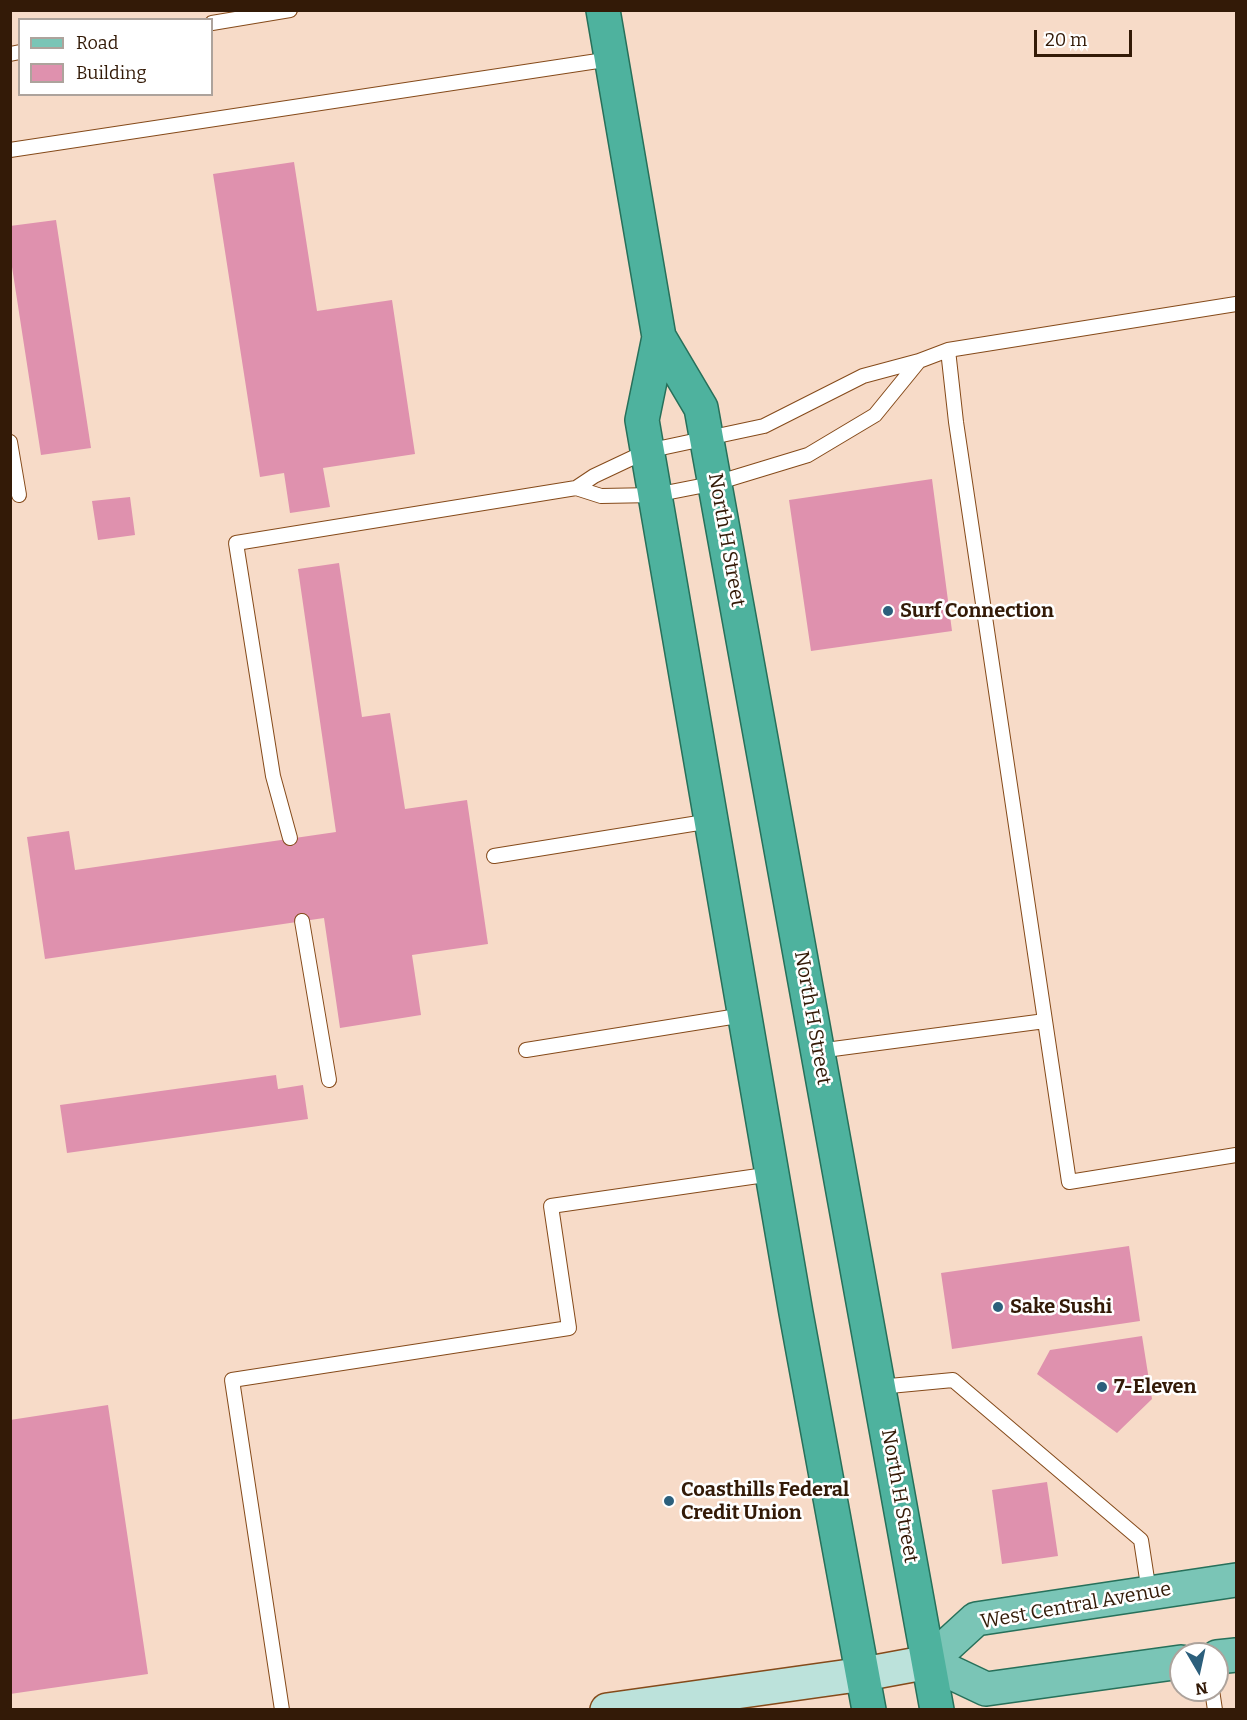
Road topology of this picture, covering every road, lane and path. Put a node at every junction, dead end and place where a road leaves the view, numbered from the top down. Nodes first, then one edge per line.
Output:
1 (290, 10) edge
2 (603, 10) edge
3 (213, 23) edge
4 (611, 59) junction
5 (10, 150) edge
6 (1236, 304) edge
7 (658, 337) junction
8 (948, 350) junction
9 (919, 361) junction
10 (707, 440) junction
11 (10, 442) edge
12 (647, 451) junction
13 (716, 483) junction
14 (576, 488) junction
15 (19, 495) dead end
16 (655, 495) junction
17 (711, 821) junction
18 (290, 838) dead end
19 (494, 856) dead end
20 (302, 921) dead end
21 (744, 1015) junction
22 (1045, 1021) junction
23 (526, 1050) dead end
24 (818, 1051) junction
25 (329, 1080) dead end
26 (1236, 1155) edge
27 (772, 1174) junction
28 (879, 1387) junction
29 (1236, 1580) edge
30 (1149, 1592) junction
31 (929, 1662) junction
32 (1169, 1664) edge
33 (864, 1674) junction
34 (282, 1710) edge
35 (607, 1710) edge
36 (869, 1710) edge
37 (937, 1710) edge

1 - 3 lane
2 - 4 highway, North H Street
4 - 5 lane
4 - 7 highway, North H Street
6 - 8 lane
7 - 10 highway, North H Street
7 - 12 highway, North H Street
8 - 9 lane
8 - 22 lane
9 - 10 lane
9 - 13 lane
10 - 12 lane
10 - 13 highway, North H Street
11 - 15 lane
12 - 14 lane
12 - 16 highway, North H Street
13 - 16 lane
13 - 24 highway, North H Street
14 - 16 lane
14 - 18 lane
16 - 17 highway, North H Street
17 - 19 lane
17 - 21 highway, North H Street
20 - 25 lane
21 - 23 lane
21 - 27 highway, North H Street
22 - 24 lane
22 - 26 lane
24 - 28 highway, North H Street
27 - 33 highway, North H Street
27 - 34 lane
28 - 30 lane
28 - 31 highway, North H Street
29 - 30 main road, West Central Avenue
30 - 31 main road, West Central Avenue
31 - 32 main road
31 - 33 main road
31 - 37 highway, North H Street
33 - 35 main road
33 - 36 highway, North H Street

